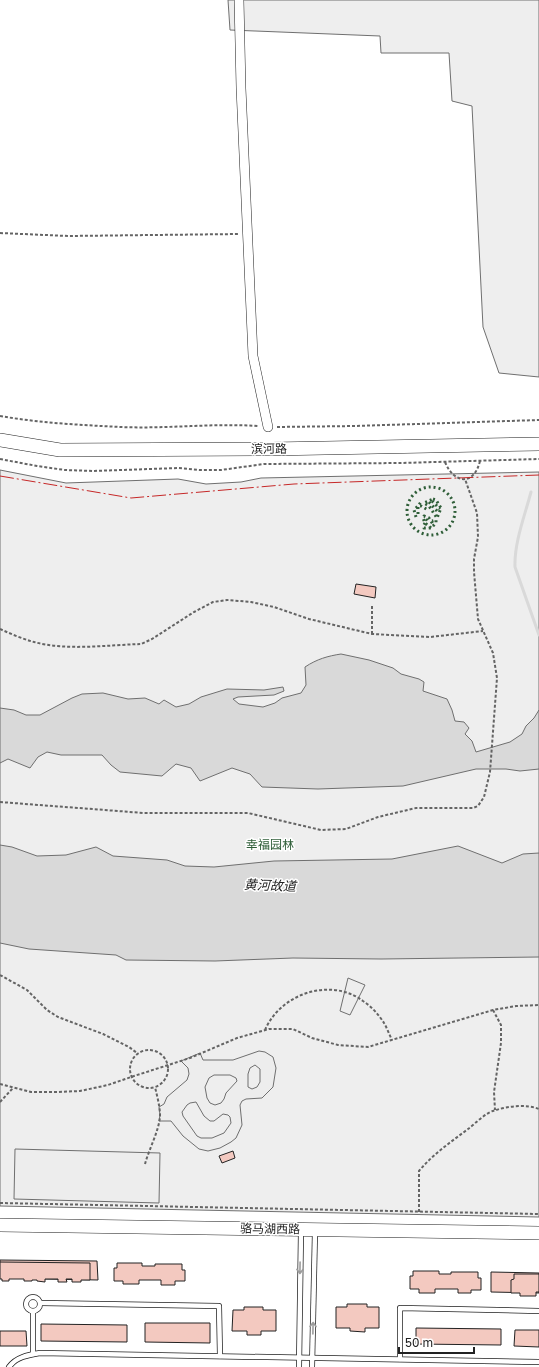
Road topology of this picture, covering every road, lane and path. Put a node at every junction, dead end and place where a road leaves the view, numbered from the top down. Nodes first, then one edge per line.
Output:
1 (239, 0) edge
2 (0, 232) edge
3 (248, 234) junction
4 (268, 427) dead end
5 (0, 440) edge
6 (539, 444) edge
7 (0, 459) edge
8 (539, 459) edge
9 (480, 461) junction
10 (445, 462) junction
11 (465, 479) junction
12 (372, 606) dead end
13 (0, 629) edge
14 (483, 631) junction
15 (372, 634) junction
16 (0, 802) edge
17 (0, 975) edge
18 (539, 1005) edge
19 (493, 1010) junction
20 (265, 1030) junction
21 (392, 1040) junction
22 (137, 1054) junction
23 (168, 1065) junction
24 (131, 1077) junction
25 (0, 1084) edge
26 (155, 1087) junction
27 (13, 1088) junction
28 (0, 1102) edge
29 (539, 1109) edge
30 (495, 1110) junction
31 (145, 1164) dead end
32 (0, 1203) edge
33 (419, 1212) junction
34 (539, 1214) edge
35 (0, 1225) edge
36 (301, 1230) junction
37 (315, 1230) junction
38 (539, 1234) edge
39 (41, 1303) junction
40 (33, 1311) junction
41 (539, 1311) edge
42 (33, 1354) junction
43 (220, 1356) junction
44 (299, 1358) junction
45 (312, 1358) junction
46 (400, 1360) junction
47 (539, 1362) edge
48 (9, 1367) edge
49 (299, 1367) edge
50 (312, 1367) edge

1 - 3 street
2 - 3 path
3 - 4 street
5 - 6 street, 滨河路
7 - 10 path
8 - 9 path
9 - 10 path
9 - 11 path
10 - 11 path
11 - 14 path
12 - 15 path
13 - 15 path
14 - 15 path
14 - 16 path
17 - 22 path
18 - 19 path
19 - 21 path
19 - 30 path
20 - 21 path
20 - 21 path
20 - 23 path
22 - 23 path
22 - 24 path
23 - 24 path
23 - 26 path
24 - 26 path
24 - 27 path
25 - 27 path
26 - 31 path
27 - 28 path
29 - 30 path
30 - 33 path
32 - 33 path
33 - 34 path
35 - 36 street, 骆马湖西路
36 - 37 street, 骆马湖西路
36 -> 44 lane
37 - 38 street, 骆马湖西路
45 -> 37 lane
39 - 40 lane
39 - 40 lane
39 - 43 lane
40 - 42 lane
41 - 46 lane
42 - 43 lane
42 - 48 lane
43 - 44 lane
44 - 45 lane
44 - 49 lane
45 - 46 lane
45 - 50 lane
46 - 47 lane

